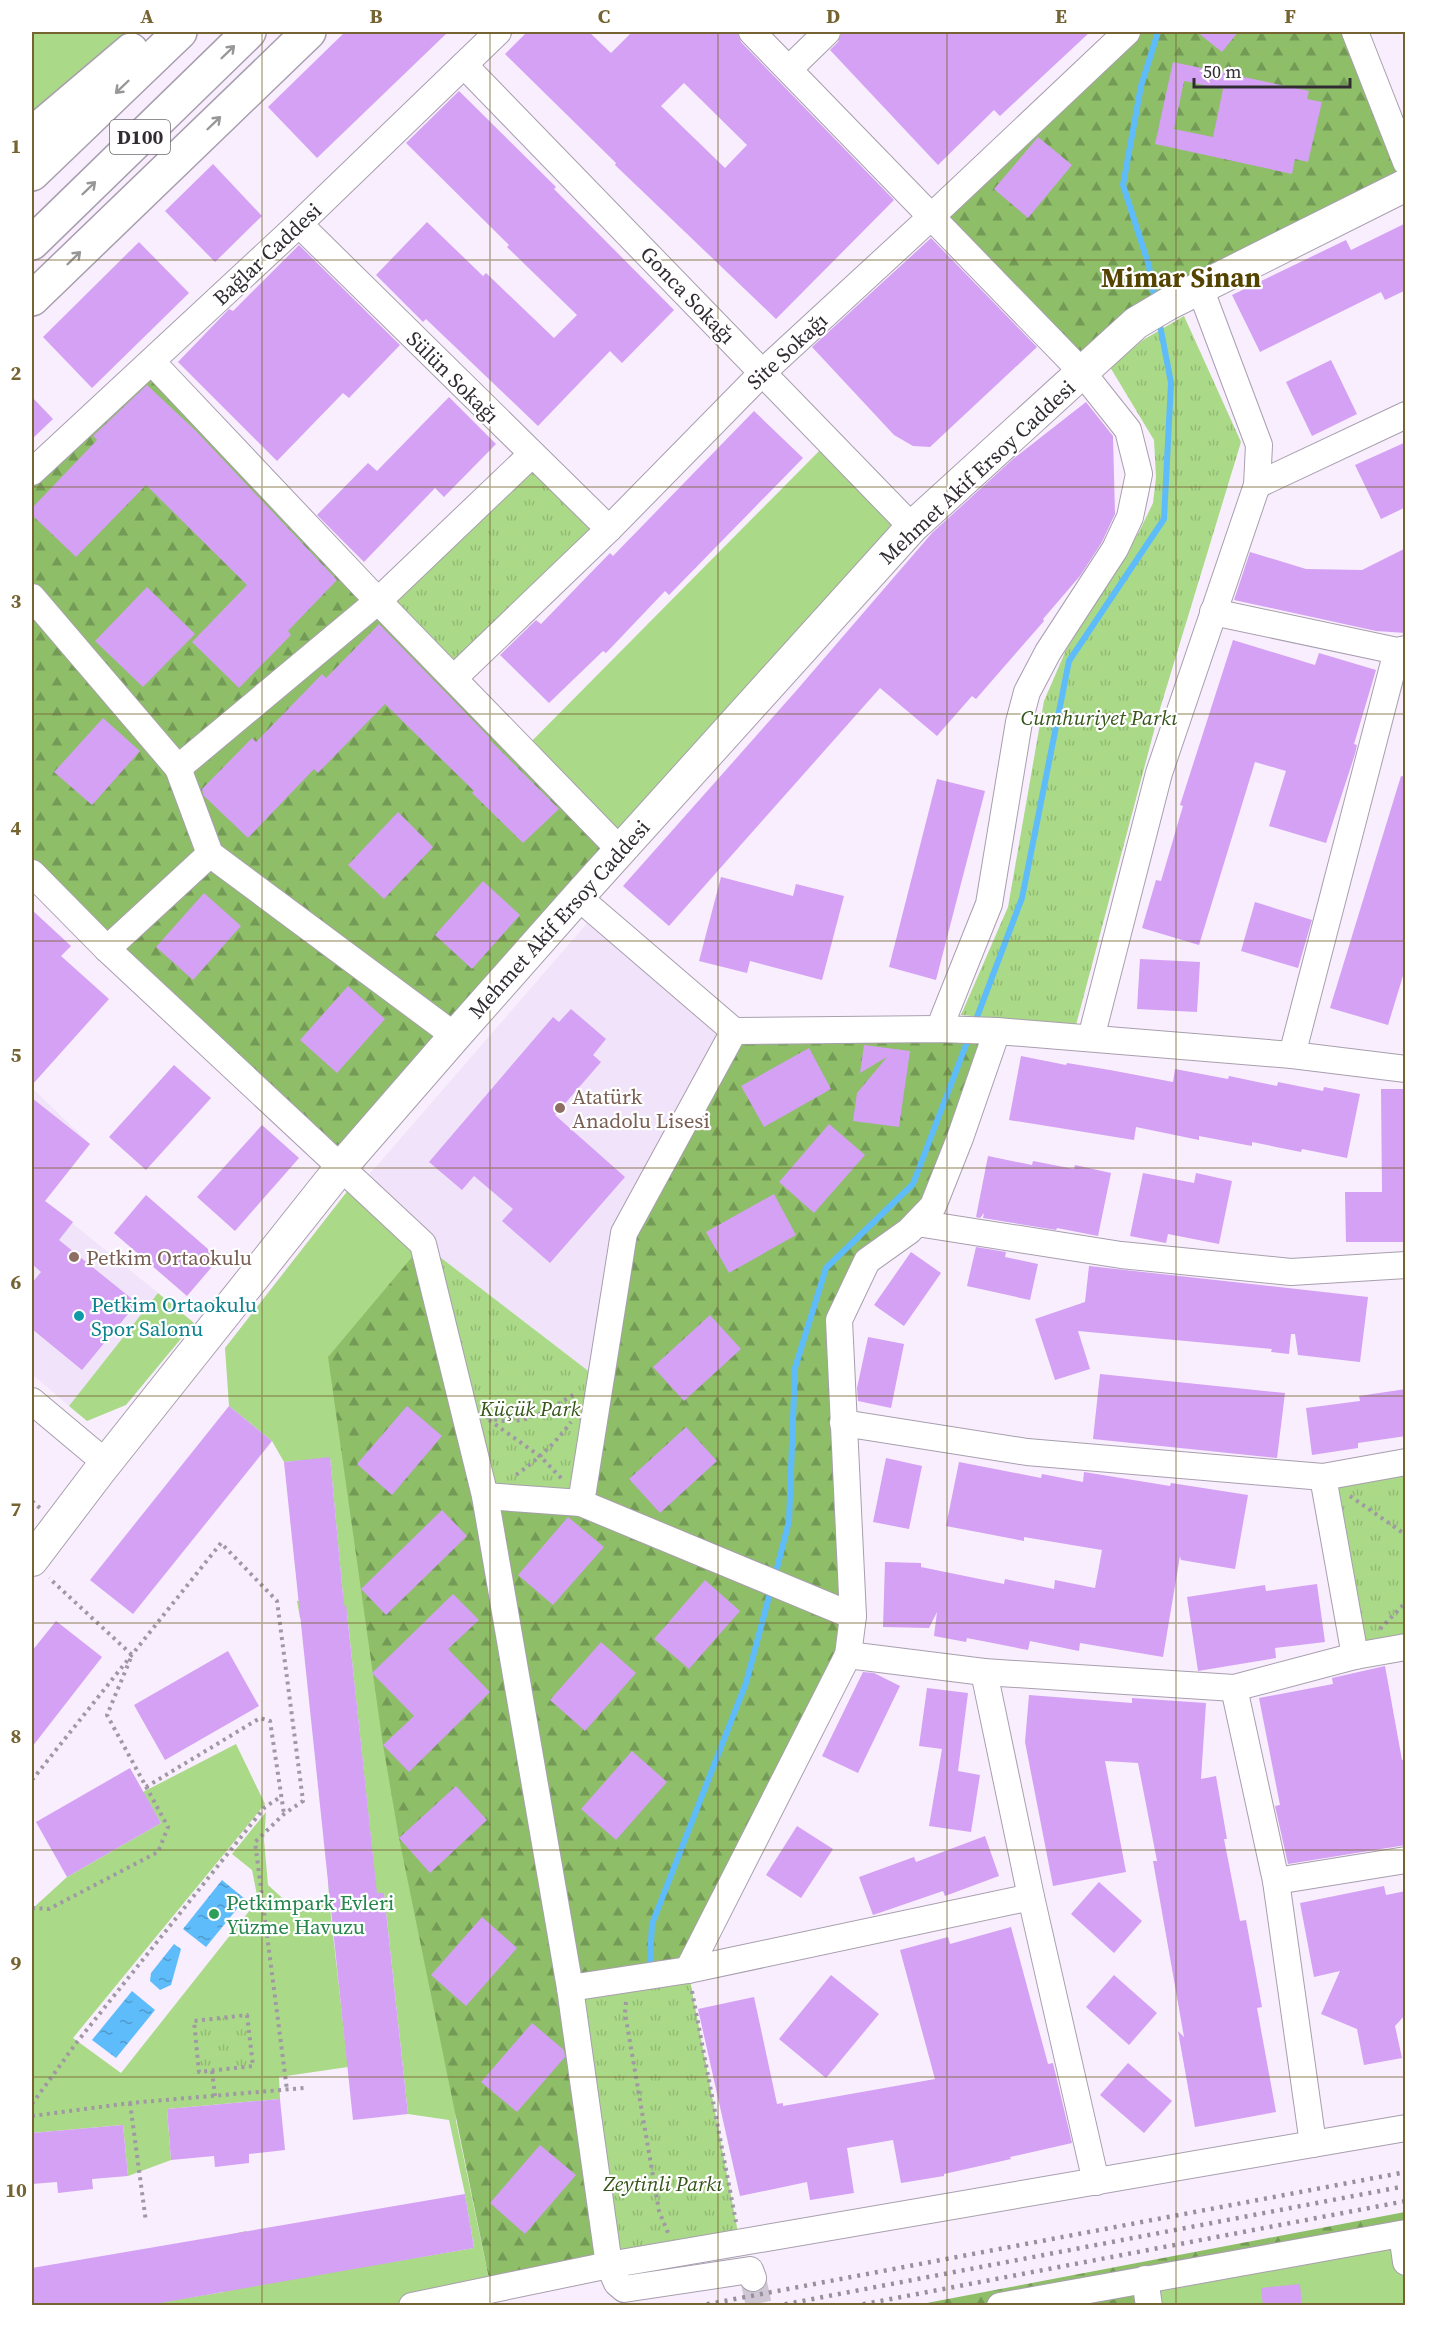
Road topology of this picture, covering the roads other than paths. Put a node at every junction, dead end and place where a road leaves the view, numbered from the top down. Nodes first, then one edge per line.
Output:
1 (130, 32) edge
2 (153, 32) edge
3 (180, 32) edge
4 (249, 32) edge
5 (309, 32) edge
6 (498, 32) edge
7 (752, 32) edge
8 (826, 32) edge
9 (1127, 32) edge
10 (1355, 32) edge
11 (464, 65) junction
12 (789, 69) junction
13 (32, 127) edge
14 (32, 134) edge
15 (1406, 162) edge
16 (32, 174) edge
17 (1406, 185) edge
18 (932, 217) junction
19 (299, 224) junction
20 (32, 243) edge
21 (1200, 288) junction
22 (32, 299) edge
23 (152, 363) junction
24 (763, 372) junction
25 (1082, 372) junction
26 (1406, 415) edge
27 (532, 454) junction
28 (32, 472) edge
29 (1257, 484) junction
30 (912, 527) junction
31 (609, 529) junction
32 (32, 597) edge
33 (378, 601) junction
34 (1213, 612) junction
35 (1401, 650) edge
36 (454, 678) junction
37 (178, 768) junction
38 (620, 850) junction
39 (210, 854) junction
40 (32, 873) edge
41 (578, 897) junction
42 (107, 949) junction
43 (939, 1029) junction
44 (734, 1031) junction
45 (997, 1031) junction
46 (454, 1036) junction
47 (1091, 1038) junction
48 (1292, 1055) junction
49 (1406, 1069) edge
50 (342, 1166) junction
51 (917, 1223) junction
52 (1406, 1265) edge
53 (32, 1401) edge
54 (843, 1423) junction
55 (1406, 1462) edge
56 (106, 1463) junction
57 (1323, 1477) junction
58 (485, 1496) junction
59 (581, 1503) junction
60 (39, 1568) edge
61 (853, 1616) junction
62 (1406, 1647) edge
63 (848, 1655) junction
64 (1354, 1656) junction
65 (984, 1672) junction
66 (1234, 1688) junction
67 (1406, 1860) edge
68 (1276, 1881) junction
69 (1031, 1897) junction
70 (688, 1970) junction
71 (570, 1988) junction
72 (1406, 2128) edge
73 (1313, 2144) junction
74 (1096, 2182) junction
75 (1404, 2234) edge
76 (1406, 2262) edge
77 (609, 2265) junction
78 (753, 2278) dead end
79 (1144, 2279) junction
80 (412, 2306) edge
81 (1000, 2306) edge
82 (1149, 2306) edge

1 - 13 main road
2 - 14 highway
3 -> 16 highway, D100
20 -> 4 highway, D100
22 -> 5 highway
6 - 11 street, Bağlar Caddesi
7 - 12 street
8 - 12 street
9 - 18 street, Site Sokağı
10 - 15 street
11 - 19 street, Bağlar Caddesi
11 - 24 street, Gonca Sokağı
12 - 18 street
17 - 21 main road, Mehmet Akif Ersoy Caddesi
18 - 24 street, Site Sokağı
18 - 25 street
19 - 23 street, Bağlar Caddesi
19 - 27 street, Sülün Sokağı
21 - 25 main road, Mehmet Akif Ersoy Caddesi
21 - 29 street
23 - 28 street, Bağlar Caddesi
23 - 33 street
24 - 30 street, Gonca Sokağı
24 - 31 street, Site Sokağı
25 - 30 main road, Mehmet Akif Ersoy Caddesi
25 - 43 street
26 - 29 street
27 - 31 street, Sülün Sokağı
27 - 33 street
29 - 34 street
30 - 38 main road, Mehmet Akif Ersoy Caddesi
31 - 36 street, Site Sokağı
32 - 37 street
33 - 36 street
33 - 37 street
34 - 35 street
34 - 47 street
35 - 48 street
36 - 38 street
37 - 39 street
38 - 41 main road, Mehmet Akif Ersoy Caddesi
39 - 42 street
39 - 46 street
40 - 42 street
41 - 44 street
41 - 46 main road, Mehmet Akif Ersoy Caddesi
42 - 50 street
43 - 44 street
43 - 45 street
44 - 59 street
45 - 47 street
45 - 51 street
46 - 50 main road, Mehmet Akif Ersoy Caddesi
47 - 48 street
48 - 49 street
50 - 56 main road, Mehmet Akif Ersoy Caddesi
50 - 58 street
51 - 52 street
51 - 54 street
53 - 56 street
54 - 57 street
54 - 61 street
55 - 57 street
56 - 60 main road, Mehmet Akif Ersoy Caddesi
57 - 64 street
58 - 59 street
58 - 71 street
59 - 61 street
61 - 63 street
62 - 64 street
63 - 65 street
63 - 70 street
64 - 66 street
65 - 66 street
65 - 69 street
66 - 68 street
67 - 68 street
68 - 73 street
69 - 70 street
69 - 74 street
70 - 71 street
71 - 77 street
72 - 73 street
73 - 74 street
74 - 77 street
75 - 76 street
75 - 79 street
77 - 78 street
77 - 80 street
79 - 81 street
79 - 82 street

